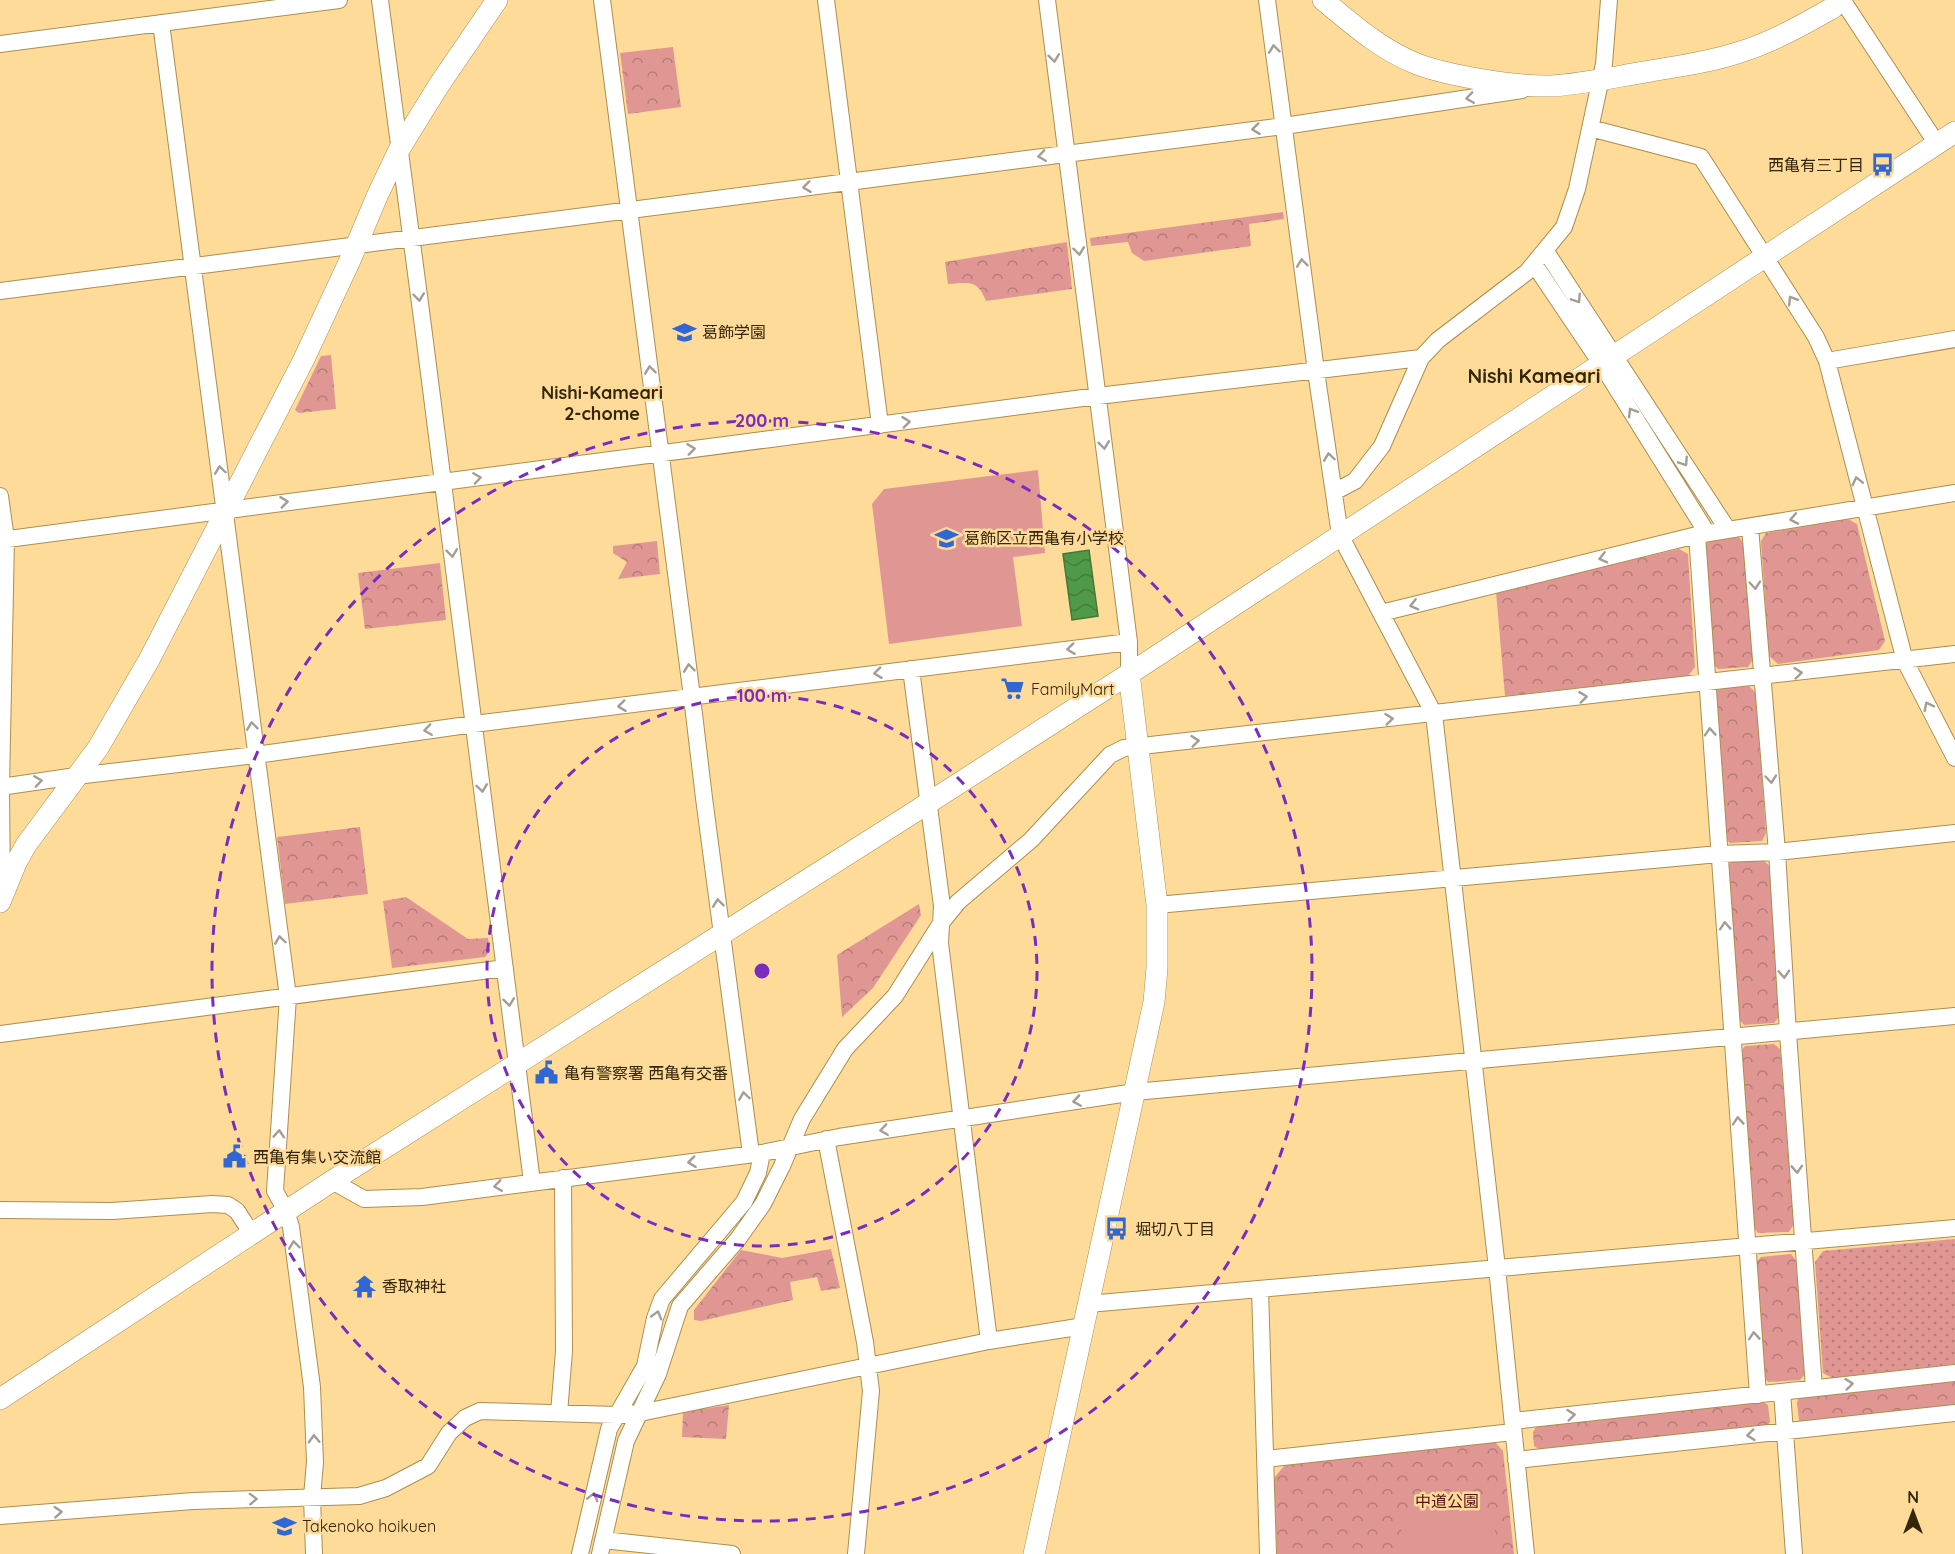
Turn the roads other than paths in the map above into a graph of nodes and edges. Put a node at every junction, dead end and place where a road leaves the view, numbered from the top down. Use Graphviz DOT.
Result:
graph roads {
  1 [pos="339,0"];
  2 [pos="380,0"];
  3 [pos="497,0"];
  4 [pos="603,0"];
  5 [pos="826,0"];
  6 [pos="1047,0"];
  7 [pos="1267,0"];
  8 [pos="1323,0"];
  9 [pos="1609,0"];
  10 [pos="1838,2"];
  11 [pos="161,23"];
  12 [pos="0,44"];
  13 [pos="1601,79"];
  14 [pos="1548,86"];
  15 [pos="1284,126"];
  16 [pos="1590,128"];
  17 [pos="1955,132"];
  18 [pos="1937,144"];
  19 [pos="400,148"];
  20 [pos="1066,153"];
  21 [pos="849,181"];
  22 [pos="630,210"];
  23 [pos="412,239"];
  24 [pos="356,245"];
  25 [pos="1545,250"];
  26 [pos="1765,258"];
  27 [pos="1534,264"];
  28 [pos="192,267"];
  29 [pos="0,291"];
  30 [pos="1955,339"];
  31 [pos="1421,358"];
  32 [pos="1608,361"];
  33 [pos="1827,361"];
  34 [pos="1316,371"];
  35 [pos="1098,396"];
  36 [pos="880,425"];
  37 [pos="661,453"];
  38 [pos="443,482"];
  39 [pos="1334,492"];
  40 [pos="1955,493"];
  41 [pos="0,496"];
  42 [pos="1864,507"];
  43 [pos="226,510"];
  44 [pos="1750,527"];
  45 [pos="1728,530"];
  46 [pos="1702,534"];
  47 [pos="1340,535"];
  48 [pos="3,539"];
  49 [pos="1381,614"];
  50 [pos="1129,642"];
  51 [pos="1955,654"];
  52 [pos="1905,661"];
  53 [pos="911,669"];
  54 [pos="1129,673"];
  55 [pos="1763,676"];
  56 [pos="1707,683"];
  57 [pos="692,697"];
  58 [pos="1434,714"];
  59 [pos="474,724"];
  60 [pos="1137,747"];
  61 [pos="256,754"];
  62 [pos="1955,759"];
  63 [pos="76,776"];
  64 [pos="1,787"];
  65 [pos="928,803"];
  66 [pos="1955,833"];
  67 [pos="1777,852"];
  68 [pos="1719,854"];
  69 [pos="1453,879"];
  70 [pos="1,898"];
  71 [pos="1156,905"];
  72 [pos="941,923"];
  73 [pos="722,934"];
  74 [pos="505,968"];
  75 [pos="288,997"];
  76 [pos="1955,1016"];
  77 [pos="1788,1033"];
  78 [pos="0,1034"];
  79 [pos="1733,1037"];
  80 [pos="1473,1060"];
  81 [pos="517,1064"];
  82 [pos="1135,1092"];
  83 [pos="962,1118"];
  84 [pos="825,1139"];
  85 [pos="792,1145"];
  86 [pos="756,1154"];
  87 [pos="563,1178"];
  88 [pos="332,1181"];
  89 [pos="532,1182"];
  90 [pos="0,1210"];
  91 [pos="286,1211"];
  92 [pos="1955,1228"];
  93 [pos="252,1234"];
  94 [pos="1802,1242"];
  95 [pos="1747,1246"];
  96 [pos="1497,1268"];
  97 [pos="1260,1289"];
  98 [pos="1088,1304"];
  99 [pos="1084,1326"];
  100 [pos="989,1341"];
  101 [pos="868,1367"];
  102 [pos="1955,1373"];
  103 [pos="1814,1388"];
  104 [pos="1782,1392"];
  105 [pos="1758,1395"];
  106 [pos="0,1399"];
  107 [pos="560,1413"];
  108 [pos="640,1413"];
  109 [pos="1955,1413"];
  110 [pos="617,1415"];
  111 [pos="1513,1427"];
  112 [pos="1786,1432"];
  113 [pos="1264,1459"];
  114 [pos="1516,1460"];
  115 [pos="312,1497"];
  116 [pos="0,1516"];
  117 [pos="601,1547"];
  118 [pos="314,1554"];
  119 [pos="580,1554"];
  120 [pos="732,1554"];
  121 [pos="856,1554"];
  122 [pos="1034,1554"];
  123 [pos="1268,1554"];
  124 [pos="1526,1554"];
  125 [pos="1794,1554"];
  1 -- 11 [label="street"];
  2 -- 19 [label="street"];
  3 -- 19 [label="street"];
  4 -- 22 [label="street"];
  5 -- 21 [label="street"];
  6 -- 20 [label="street, one-way"];
  15 -- 7 [label="street, one-way"];
  8 -- 14 [label="street"];
  9 -- 13 [label="street"];
  10 -- 13 [label="street"];
  10 -- 18 [label="street"];
  11 -- 12 [label="street"];
  11 -- 28 [label="street"];
  13 -- 14 [label="street"];
  13 -- 16 [label="street"];
  14 -- 15 [label="street, one-way"];
  15 -- 20 [label="street, one-way"];
  34 -- 15 [label="street, one-way"];
  16 -- 25 [label="street"];
  16 -- 26 [label="street"];
  17 -- 18 [label="street"];
  18 -- 26 [label="street"];
  19 -- 23 [label="street"];
  19 -- 24 [label="street"];
  20 -- 21 [label="street, one-way"];
  20 -- 35 [label="street, one-way"];
  21 -- 22 [label="street, one-way"];
  21 -- 36 [label="street"];
  22 -- 23 [label="street"];
  37 -- 22 [label="street, one-way"];
  23 -- 24 [label="street"];
  23 -- 38 [label="street, one-way"];
  24 -- 28 [label="street"];
  24 -- 43 [label="street"];
  25 -- 27 [label="street"];
  25 -- 32 [label="street, one-way"];
  26 -- 32 [label="street"];
  33 -- 26 [label="street, one-way"];
  27 -- 31 [label="street"];
  27 -- 32 [label="street"];
  28 -- 29 [label="street"];
  43 -- 28 [label="street, one-way"];
  30 -- 33 [label="street"];
  31 -- 34 [label="street"];
  31 -- 39 [label="street"];
  32 -- 45 [label="street, one-way"];
  46 -- 32 [label="street, one-way"];
  32 -- 47 [label="street"];
  42 -- 33 [label="street, one-way"];
  34 -- 35 [label="street"];
  39 -- 34 [label="street, one-way"];
  36 -- 35 [label="street, one-way"];
  35 -- 50 [label="street, one-way"];
  37 -- 36 [label="street, one-way"];
  38 -- 37 [label="street, one-way"];
  57 -- 37 [label="street, one-way"];
  43 -- 38 [label="street, one-way"];
  38 -- 59 [label="street, one-way"];
  39 -- 47 [label="street"];
  40 -- 42 [label="street"];
  41 -- 48 [label="street"];
  42 -- 44 [label="street, one-way"];
  42 -- 52 [label="street"];
  43 -- 48 [label="street"];
  61 -- 43 [label="street, one-way"];
  43 -- 63 [label="street"];
  44 -- 45 [label="street"];
  44 -- 55 [label="street, one-way"];
  45 -- 46 [label="street"];
  46 -- 49 [label="street, one-way"];
  46 -- 56 [label="street"];
  47 -- 49 [label="street"];
  47 -- 54 [label="street"];
  48 -- 64 [label="street"];
  49 -- 58 [label="street"];
  50 -- 53 [label="street, one-way"];
  50 -- 54 [label="street"];
  51 -- 52 [label="street"];
  55 -- 52 [label="street, one-way"];
  62 -- 52 [label="street, one-way"];
  53 -- 57 [label="street, one-way"];
  53 -- 65 [label="street"];
  54 -- 60 [label="street"];
  54 -- 65 [label="street"];
  55 -- 56 [label="street"];
  55 -- 67 [label="street, one-way"];
  58 -- 56 [label="street, one-way"];
  68 -- 56 [label="street, one-way"];
  57 -- 59 [label="street, one-way"];
  73 -- 57 [label="street, one-way"];
  60 -- 58 [label="street, one-way"];
  58 -- 69 [label="street"];
  59 -- 61 [label="street, one-way"];
  59 -- 74 [label="street, one-way"];
  60 -- 71 [label="street"];
  60 -- 72 [label="street"];
  61 -- 63 [label="street"];
  75 -- 61 [label="street, one-way"];
  64 -- 63 [label="street, one-way"];
  63 -- 70 [label="street"];
  64 -- 70 [label="street"];
  65 -- 72 [label="street"];
  65 -- 73 [label="street"];
  66 -- 67 [label="street"];
  67 -- 68 [label="street"];
  67 -- 77 [label="street, one-way"];
  68 -- 69 [label="street"];
  79 -- 68 [label="street, one-way"];
  69 -- 71 [label="street"];
  69 -- 80 [label="street"];
  71 -- 82 [label="street"];
  72 -- 83 [label="street"];
  72 -- 85 [label="street"];
  73 -- 81 [label="street"];
  86 -- 73 [label="street, one-way"];
  74 -- 75 [label="street"];
  74 -- 81 [label="street, one-way"];
  75 -- 78 [label="street"];
  91 -- 75 [label="street, one-way"];
  76 -- 77 [label="street"];
  77 -- 79 [label="street"];
  77 -- 94 [label="street, one-way"];
  79 -- 80 [label="street"];
  95 -- 79 [label="street, one-way"];
  80 -- 82 [label="street"];
  80 -- 96 [label="street"];
  81 -- 88 [label="street"];
  81 -- 89 [label="street"];
  82 -- 83 [label="street, one-way"];
  82 -- 98 [label="street"];
  83 -- 84 [label="street, one-way"];
  83 -- 100 [label="street"];
  84 -- 85 [label="street"];
  84 -- 101 [label="street"];
  85 -- 86 [label="street"];
  85 -- 108 [label="street"];
  86 -- 87 [label="street, one-way"];
  110 -- 86 [label="street, one-way"];
  87 -- 89 [label="street"];
  87 -- 107 [label="street"];
  89 -- 88 [label="street, one-way"];
  88 -- 91 [label="street"];
  90 -- 93 [label="street"];
  91 -- 93 [label="street"];
  115 -- 91 [label="street, one-way"];
  92 -- 94 [label="street"];
  93 -- 106 [label="street"];
  94 -- 95 [label="street"];
  94 -- 103 [label="street"];
  95 -- 96 [label="street"];
  105 -- 95 [label="street, one-way"];
  96 -- 97 [label="street"];
  96 -- 111 [label="street"];
  97 -- 98 [label="street"];
  97 -- 113 [label="street"];
  98 -- 99 [label="street"];
  99 -- 100 [label="street"];
  99 -- 122 [label="street"];
  100 -- 101 [label="street"];
  101 -- 108 [label="street"];
  101 -- 121 [label="street"];
  103 -- 102 [label="street, one-way"];
  103 -- 104 [label="street"];
  104 -- 105 [label="street"];
  104 -- 112 [label="street"];
  111 -- 105 [label="street, one-way"];
  107 -- 110 [label="street"];
  107 -- 115 [label="street"];
  108 -- 110 [label="street"];
  108 -- 117 [label="street"];
  109 -- 112 [label="street"];
  119 -- 110 [label="street, one-way"];
  111 -- 113 [label="street"];
  111 -- 114 [label="street"];
  112 -- 114 [label="street, one-way"];
  112 -- 125 [label="street"];
  113 -- 123 [label="street"];
  114 -- 124 [label="street"];
  116 -- 115 [label="street, one-way"];
  115 -- 118 [label="street"];
  117 -- 120 [label="street"];
}
